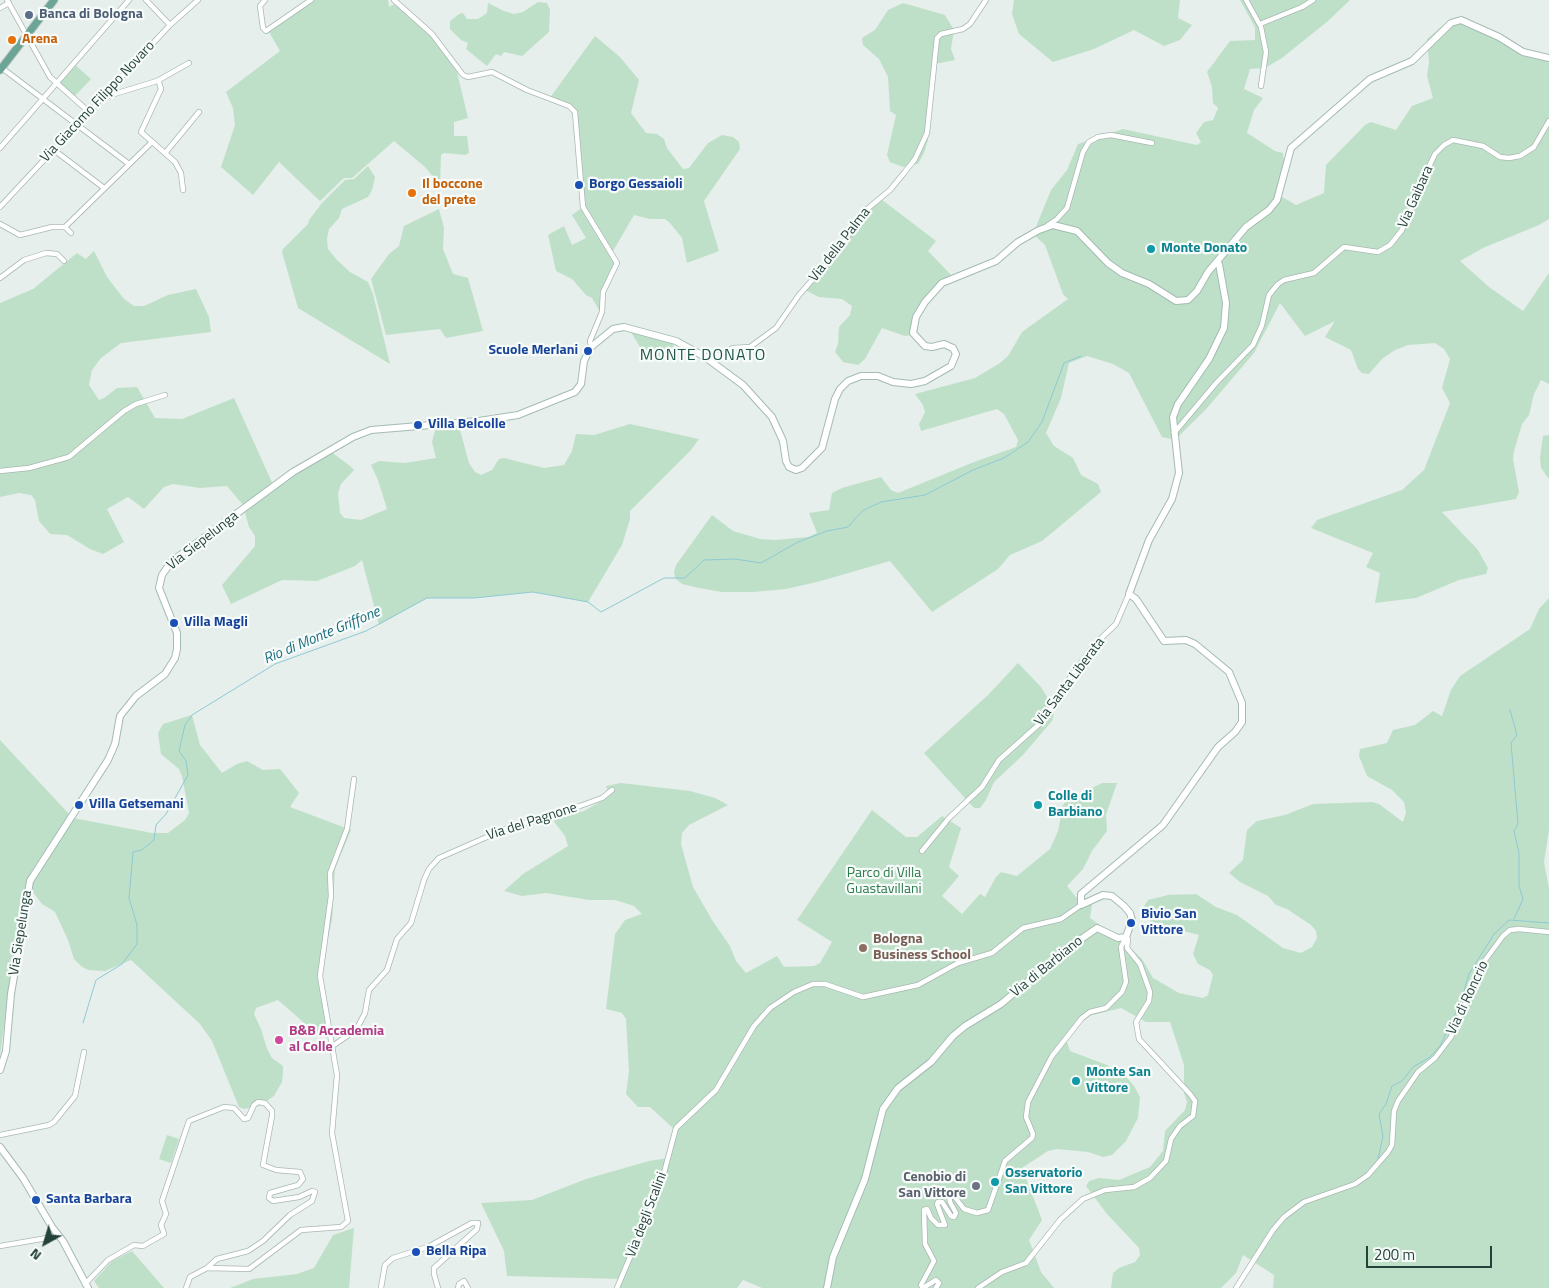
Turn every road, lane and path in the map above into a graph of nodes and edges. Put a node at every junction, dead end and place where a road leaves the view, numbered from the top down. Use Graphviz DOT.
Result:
graph roads {
  1 [pos="54,0"];
  2 [pos="129,0"];
  3 [pos="146,0"];
  4 [pos="198,0"];
  5 [pos="265,0"];
  6 [pos="311,0"];
  7 [pos="394,0"];
  8 [pos="986,0"];
  9 [pos="1246,0"];
  10 [pos="1313,0"];
  11 [pos="8,1"];
  12 [pos="0,8"];
  13 [pos="1260,24"];
  14 [pos="170,25"];
  15 [pos="27,36"];
  16 [pos="1549,58"];
  17 [pos="189,63"];
  18 [pos="1,69"];
  19 [pos="157,81"];
  20 [pos="56,83"];
  21 [pos="1261,86"];
  22 [pos="106,94"];
  23 [pos="43,99"];
  24 [pos="89,112"];
  25 [pos="199,112"];
  26 [pos="1549,121"];
  27 [pos="78,125"];
  28 [pos="152,142"];
  29 [pos="1152,143"];
  30 [pos="0,148"];
  31 [pos="54,150"];
  32 [pos="166,152"];
  33 [pos="129,164"];
  34 [pos="104,188"];
  35 [pos="183,190"];
  36 [pos="0,207"];
  37 [pos="0,224"];
  38 [pos="64,227"];
  39 [pos="1039,230"];
  40 [pos="71,233"];
  41 [pos="64,261"];
  42 [pos="1217,262"];
  43 [pos="1,276"];
  44 [pos="591,346"];
  45 [pos="705,357"];
  46 [pos="165,396"];
  47 [pos="1174,433"];
  48 [pos="0,470"];
  49 [pos="1129,594"];
  50 [pos="354,780"];
  51 [pos="612,790"];
  52 [pos="922,851"];
  53 [pos="1081,905"];
  54 [pos="1549,932"];
  55 [pos="1126,937"];
  56 [pos="331,1047"];
  57 [pos="84,1052"];
  58 [pos="0,1070"];
  59 [pos="0,1135"];
  60 [pos="0,1147"];
  61 [pos="59,1236"];
  62 [pos="0,1246"];
  63 [pos="207,1268"];
  64 [pos="87,1286"];
  65 [pos="186,1288"];
  66 [pos="382,1288"];
  67 [pos="438,1288"];
  68 [pos="458,1288"];
  69 [pos="468,1288"];
  70 [pos="617,1288"];
  71 [pos="827,1288"];
  72 [pos="936,1288"];
  73 [pos="978,1288"];
  74 [pos="1236,1288"];
  1 -- 15 [label="main road"];
  2 -- 20 [label="street"];
  3 -- 14 [label="street"];
  4 -- 14 [label="street, Via Giacomo Filippo Novaro"];
  5 -- 6 [label="street"];
  7 -- 44 [label="street"];
  8 -- 45 [label="street, Via della Palma"];
  9 -- 13 [label="street"];
  10 -- 13 [label="street"];
  11 -- 12 [label="street"];
  11 -- 15 [label="street"];
  13 -- 21 [label="street"];
  14 -- 22 [label="street, Via Giacomo Filippo Novaro"];
  15 -- 18 [label="main road"];
  15 -- 20 [label="street"];
  16 -- 42 [label="street"];
  17 -- 19 [label="street"];
  18 -- 23 [label="street"];
  19 -- 22 [label="street"];
  19 -- 28 [label="street"];
  20 -- 23 [label="street"];
  20 -- 24 [label="street"];
  22 -- 24 [label="street, Via Giacomo Filippo Novaro"];
  23 -- 27 [label="street"];
  23 -- 30 [label="street"];
  24 -- 27 [label="street, Via Giacomo Filippo Novaro"];
  25 -- 32 [label="street"];
  26 -- 47 [label="street, Via Gaibara"];
  27 -- 31 [label="street, Via Giacomo Filippo Novaro"];
  27 -- 33 [label="street"];
  28 -- 32 [label="street"];
  28 -- 33 [label="street"];
  29 -- 39 [label="street"];
  31 -- 34 [label="street"];
  31 -- 36 [label="street, Via Giacomo Filippo Novaro"];
  32 -- 35 [label="street"];
  33 -- 34 [label="street"];
  34 -- 38 [label="street"];
  37 -- 38 [label="street"];
  38 -- 40 [label="street"];
  39 -- 42 [label="street"];
  39 -- 45 [label="street"];
  41 -- 43 [label="street"];
  42 -- 47 [label="street, Via Santa Liberata"];
  44 -- 45 [label="street"];
  44 -- 58 [label="street, Via Siepelunga"];
  46 -- 48 [label="street"];
  47 -- 49 [label="street, Via Santa Liberata"];
  49 -- 52 [label="street, Via Santa Liberata"];
  49 -- 53 [label="street"];
  50 -- 56 [label="street"];
  51 -- 56 [label="street, Via del Pagnone"];
  53 -- 55 [label="street"];
  53 -- 70 [label="street, Via degli Scalini"];
  54 -- 74 [label="street, Via di Roncrio"];
  55 -- 71 [label="street, Via di Barbiano"];
  55 -- 72 [label="street"];
  55 -- 73 [label="street"];
  56 -- 63 [label="street"];
  57 -- 59 [label="street"];
  60 -- 61 [label="street"];
  61 -- 62 [label="street"];
  61 -- 64 [label="street"];
  63 -- 64 [label="street"];
  63 -- 65 [label="street"];
  66 -- 67 [label="street"];
  68 -- 69 [label="street"];
}
